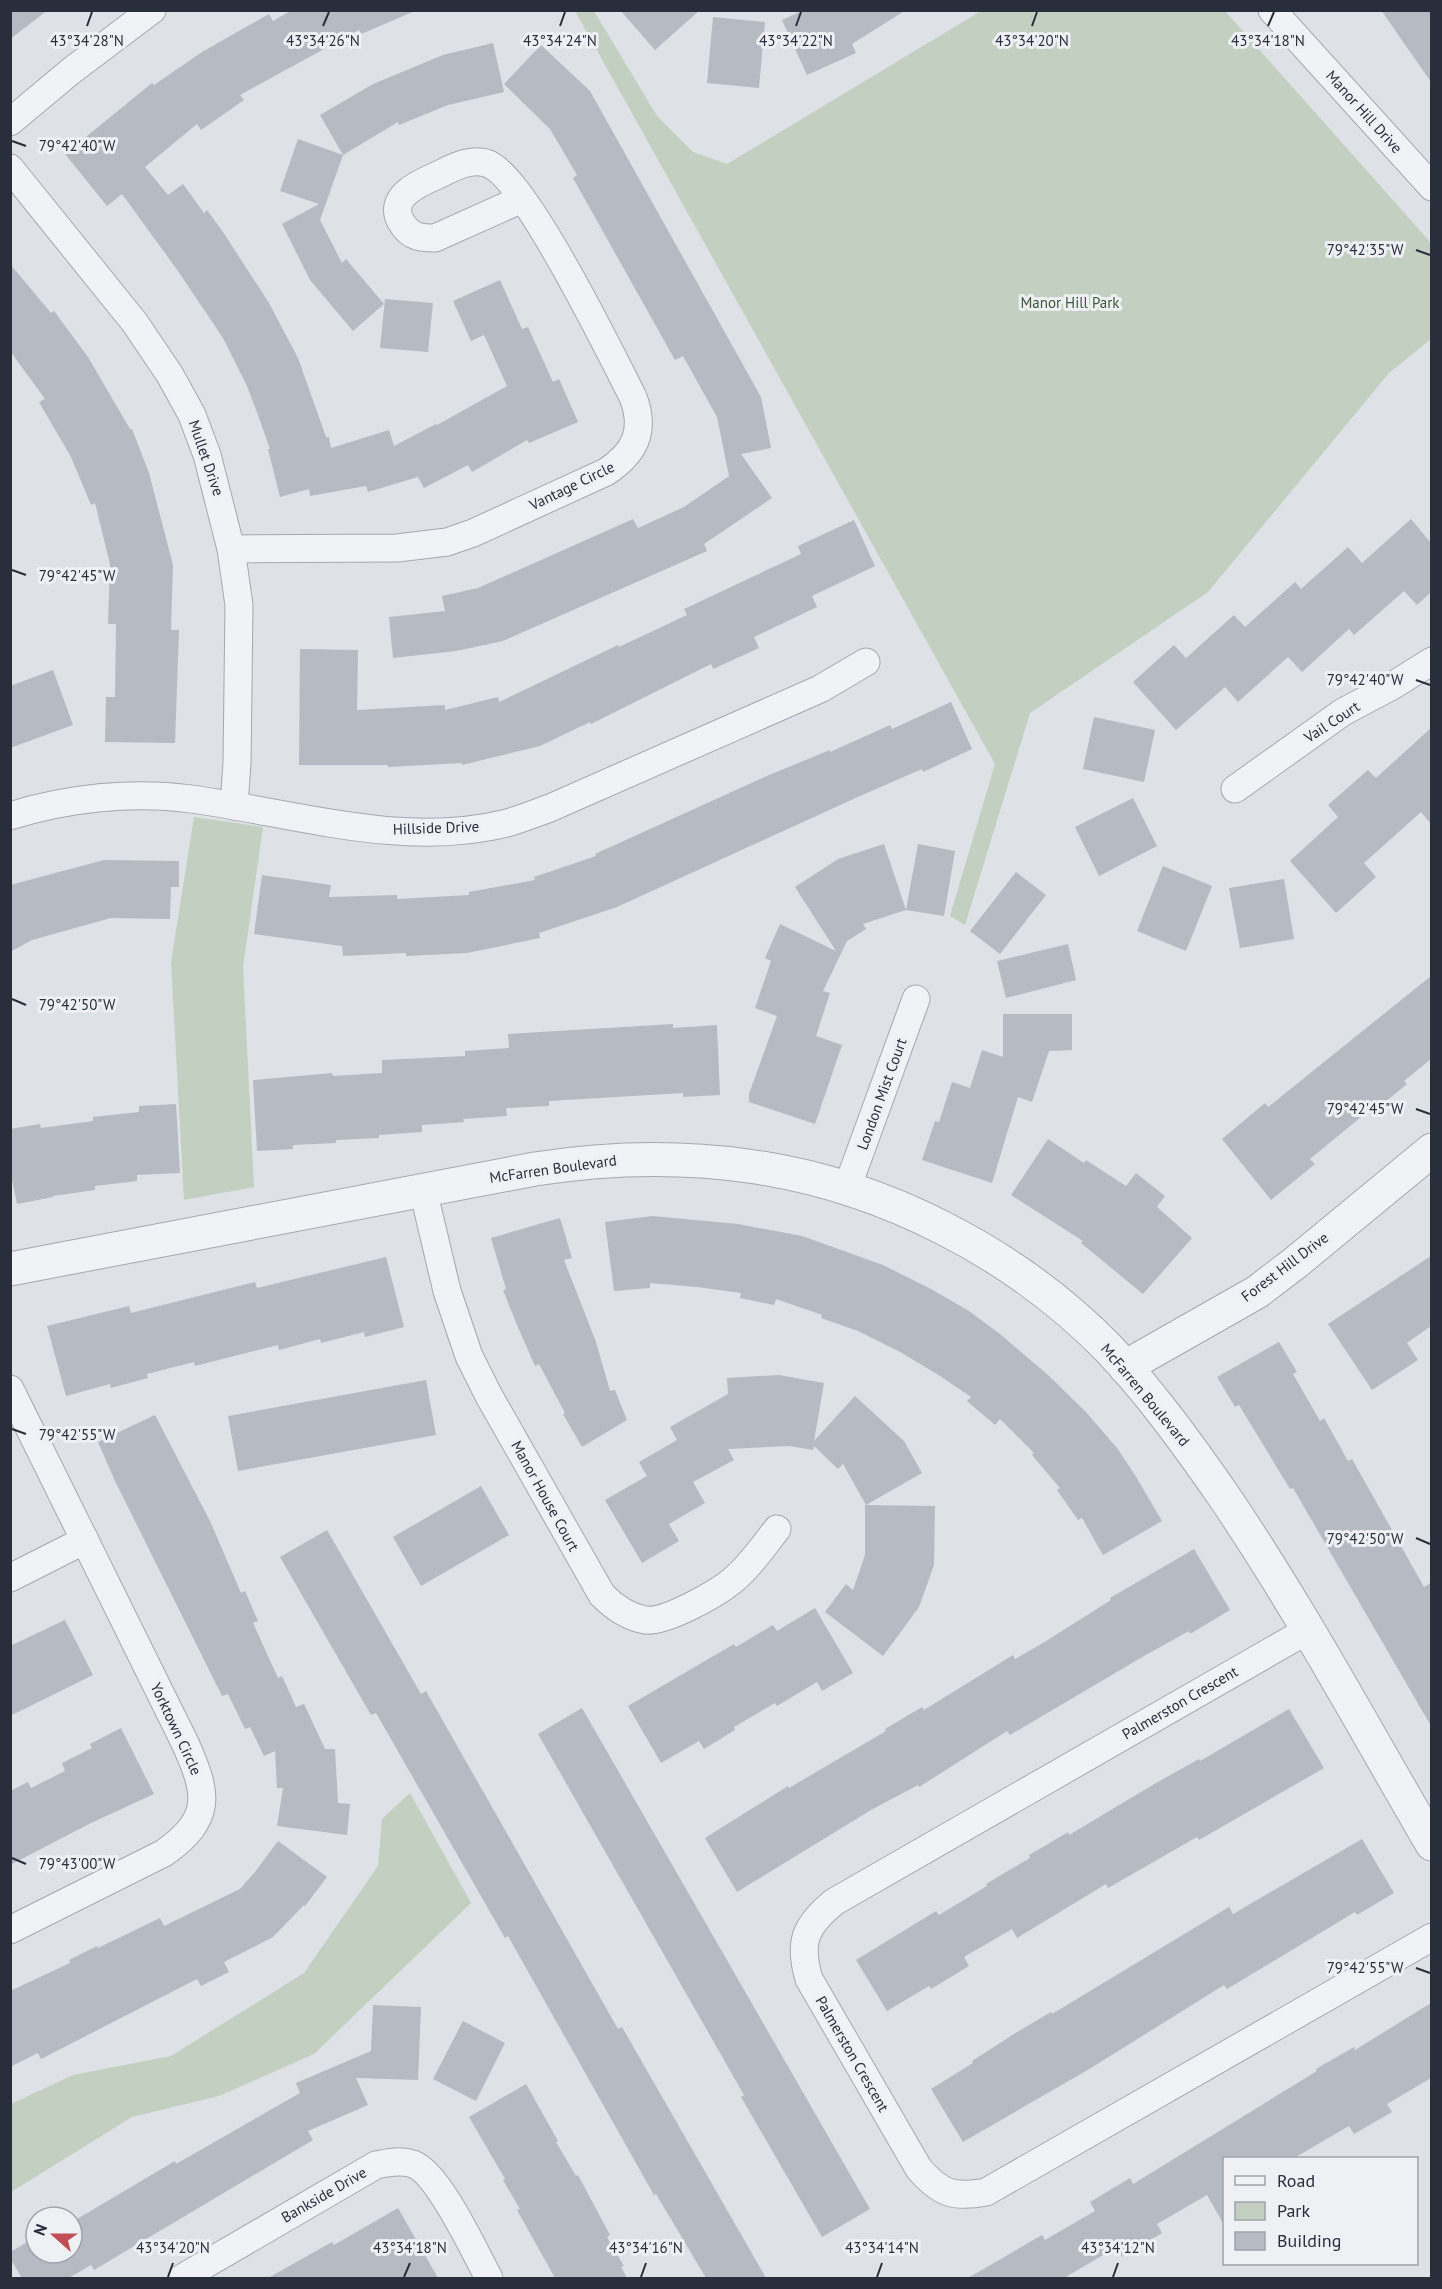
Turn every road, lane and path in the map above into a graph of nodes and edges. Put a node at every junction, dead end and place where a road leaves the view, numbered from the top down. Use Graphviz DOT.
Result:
graph roads {
  1 [pos="152,10"];
  2 [pos="1272,10"];
  3 [pos="10,122"];
  4 [pos="10,168"];
  5 [pos="1431,187"];
  6 [pos="522,199"];
  7 [pos="231,549"];
  8 [pos="1431,661"];
  9 [pos="866,662"];
  10 [pos="1235,789"];
  11 [pos="234,806"];
  12 [pos="10,816"];
  13 [pos="916,999"];
  14 [pos="1431,1150"];
  15 [pos="847,1188"];
  16 [pos="423,1190"];
  17 [pos="10,1269"];
  18 [pos="1125,1367"];
  19 [pos="10,1389"];
  20 [pos="777,1529"];
  21 [pos="85,1540"];
  22 [pos="10,1578"];
  23 [pos="1308,1630"];
  24 [pos="1431,1844"];
  25 [pos="10,1930"];
  26 [pos="1431,1937"];
  27 [pos="182,2278"];
  28 [pos="489,2278"];
  1 -- 3 [label="street"];
  2 -- 5 [label="street, Manor Hill Drive"];
  4 -- 7 [label="street, Mullet Drive"];
  6 -- 7 [label="street, Vantage Circle"];
  7 -- 11 [label="street, Mullet Drive"];
  8 -- 10 [label="street, Vail Court"];
  9 -- 11 [label="street, Hillside Drive"];
  11 -- 12 [label="street, Hillside Drive"];
  13 -- 15 [label="street, London Mist Court"];
  14 -- 18 [label="street, Forest Hill Drive"];
  15 -- 16 [label="street, McFarren Boulevard"];
  15 -- 18 [label="street, McFarren Boulevard"];
  16 -- 17 [label="street, McFarren Boulevard"];
  16 -- 20 [label="street, Manor House Court"];
  18 -- 23 [label="street, McFarren Boulevard"];
  19 -- 21 [label="street, Yorktown Circle"];
  21 -- 22 [label="street"];
  21 -- 25 [label="street, Yorktown Circle"];
  23 -- 24 [label="street, McFarren Boulevard"];
  23 -- 26 [label="street, Palmerston Crescent"];
  27 -- 28 [label="street, Bankside Drive"];
}
